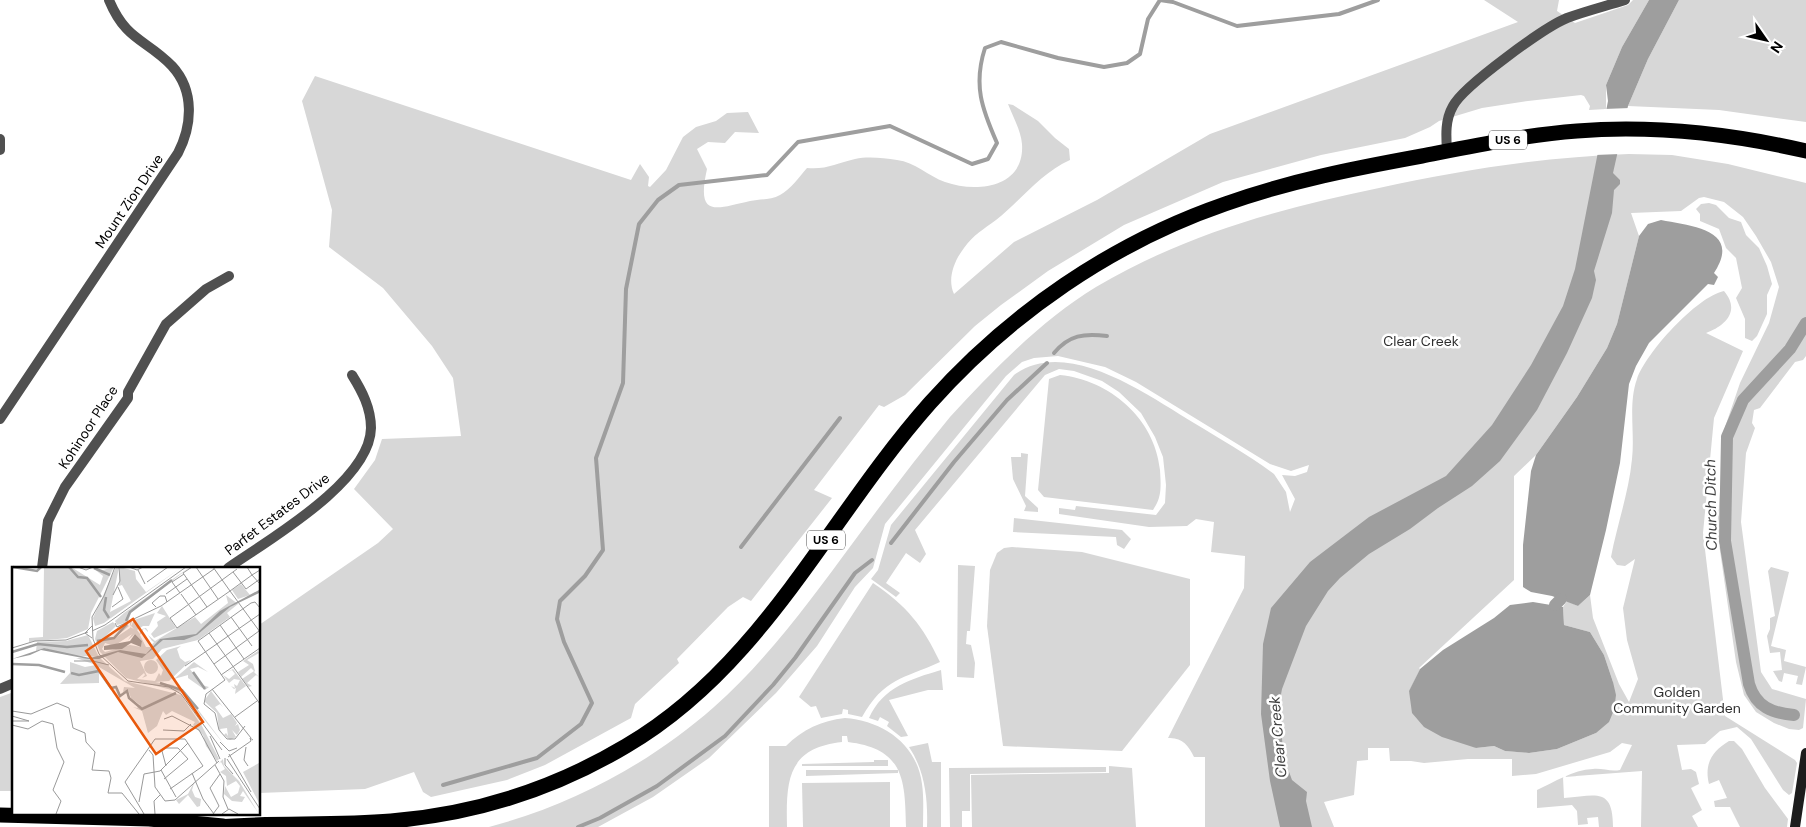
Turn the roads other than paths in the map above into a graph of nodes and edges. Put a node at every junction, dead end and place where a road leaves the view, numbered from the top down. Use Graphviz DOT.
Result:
graph roads {
  1 [pos="109,0"];
  2 [pos="1625,0"];
  3 [pos="0,139"];
  4 [pos="0,150"];
  5 [pos="1447,151"];
  6 [pos="1806,151"];
  7 [pos="230,276"];
  8 [pos="352,375"];
  9 [pos="0,419"];
  10 [pos="42,567"];
  11 [pos="229,567"];
  12 [pos="1806,753"];
  13 [pos="0,814"];
  14 [pos="219,827"];
  15 [pos="1795,827"];
  1 -- 9 [label="street, Mount Zion Drive"];
  2 -- 5 [label="street"];
  3 -- 4 [label="street"];
  5 -- 6 [label="highway, US 6"];
  5 -- 14 [label="highway, US 6"];
  7 -- 10 [label="street, Kohinoor Place"];
  8 -- 11 [label="street, Parfet Estates Drive"];
  12 -- 15 [label="street"];
  13 -- 14 [label="highway, US 6"];
}
